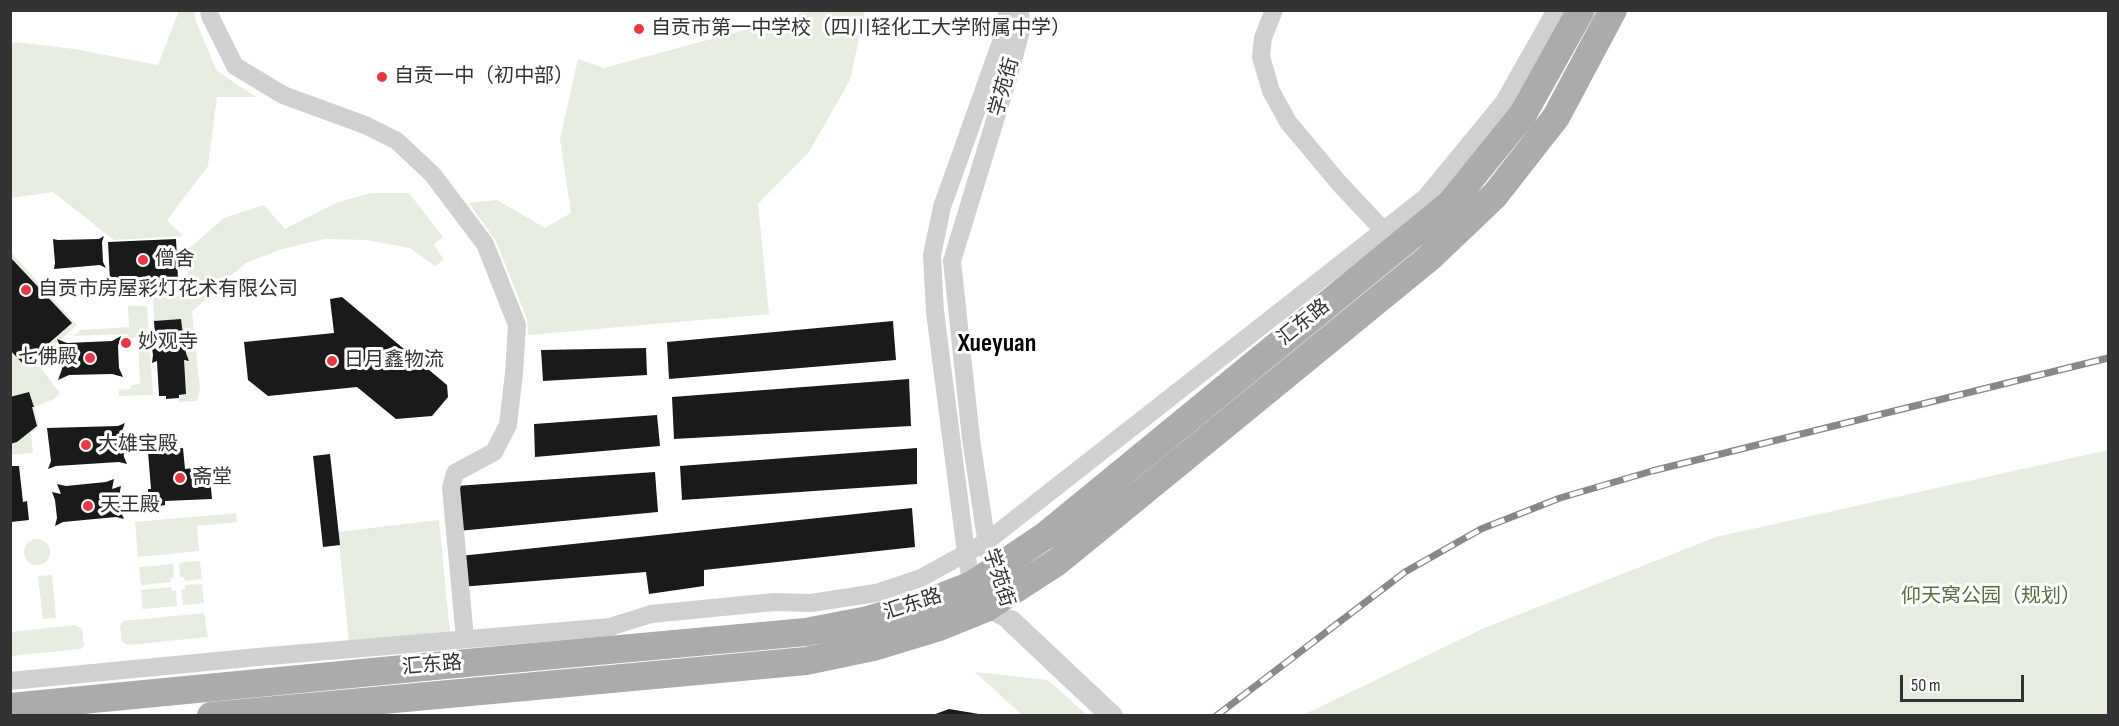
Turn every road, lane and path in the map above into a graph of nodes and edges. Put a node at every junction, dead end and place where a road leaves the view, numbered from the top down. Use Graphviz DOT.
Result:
graph roads {
  1 [pos="209,10"];
  2 [pos="1007,10"];
  3 [pos="1020,10"];
  4 [pos="1274,10"];
  5 [pos="1556,10"];
  6 [pos="1581,10"];
  7 [pos="1613,10"];
  8 [pos="1383,230"];
  9 [pos="986,542"];
  10 [pos="966,554"];
  11 [pos="994,596"];
  12 [pos="465,638"];
  13 [pos="10,681"];
  14 [pos="10,707"];
  15 [pos="212,716"];
  16 [pos="1112,716"];
  1 -- 12 [label="street"];
  2 -- 10 [label="street, 学苑街"];
  3 -- 9 [label="street, 学苑街"];
  4 -- 8 [label="street"];
  5 -- 8 [label="street"];
  6 -- 11 [label="main road, 汇东路"];
  7 -- 11 [label="main road, 汇东路"];
  8 -- 9 [label="street"];
  9 -- 10 [label="street"];
  9 -- 11 [label="street, 学苑街"];
  10 -- 11 [label="street, 学苑街"];
  10 -- 12 [label="street"];
  11 -- 14 [label="main road, 汇东路"];
  11 -- 15 [label="main road, 汇东路"];
  11 -- 16 [label="street"];
  12 -- 13 [label="street"];
}
